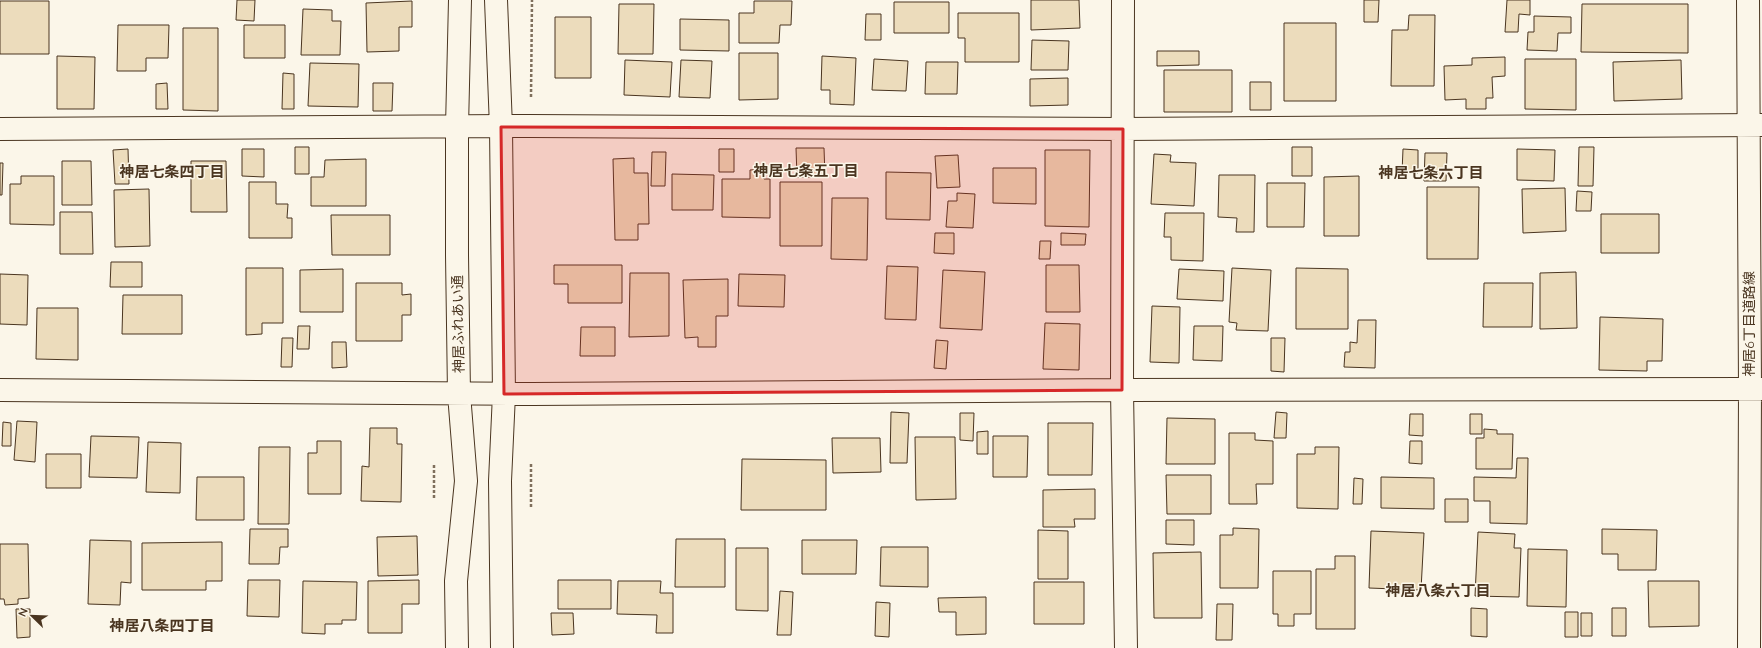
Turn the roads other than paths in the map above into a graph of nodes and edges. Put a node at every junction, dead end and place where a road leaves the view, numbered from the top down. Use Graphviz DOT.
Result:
graph roads {
  1 [pos="460,0"];
  2 [pos="496,0"];
  3 [pos="1123,0"];
  4 [pos="1748,0"];
  5 [pos="1755,125"];
  6 [pos="457,127"];
  7 [pos="501,127"];
  8 [pos="0,129"];
  9 [pos="1123,129"];
  10 [pos="1756,389"];
  11 [pos="0,390"];
  12 [pos="1122,390"];
  13 [pos="459,394"];
  14 [pos="504,394"];
  15 [pos="1755,592"];
  16 [pos="457,648"];
  17 [pos="502,648"];
  18 [pos="1126,648"];
  19 [pos="1749,648"];
  1 -- 6 [label="street, 神居ふれあい通"];
  2 -- 7 [label="street"];
  3 -- 9 [label="street"];
  4 -- 5 [label="street, 神居6丁目道路線"];
  5 -- 9 [label="street"];
  5 -- 10 [label="street, 神居6丁目道路線"];
  6 -- 7 [label="street"];
  6 -- 8 [label="street"];
  6 -- 13 [label="street, 神居ふれあい通"];
  7 -- 9 [label="street"];
  7 -- 14 [label="street"];
  9 -- 12 [label="street"];
  10 -- 12 [label="street"];
  10 -- 15 [label="street, 神居6丁目道路線"];
  11 -- 13 [label="street"];
  12 -- 14 [label="street"];
  12 -- 18 [label="street"];
  13 -- 14 [label="street"];
  13 -- 16 [label="street, 神居ふれあい通"];
  14 -- 17 [label="street"];
  15 -- 19 [label="street, 神居6丁目道路線"];
}
